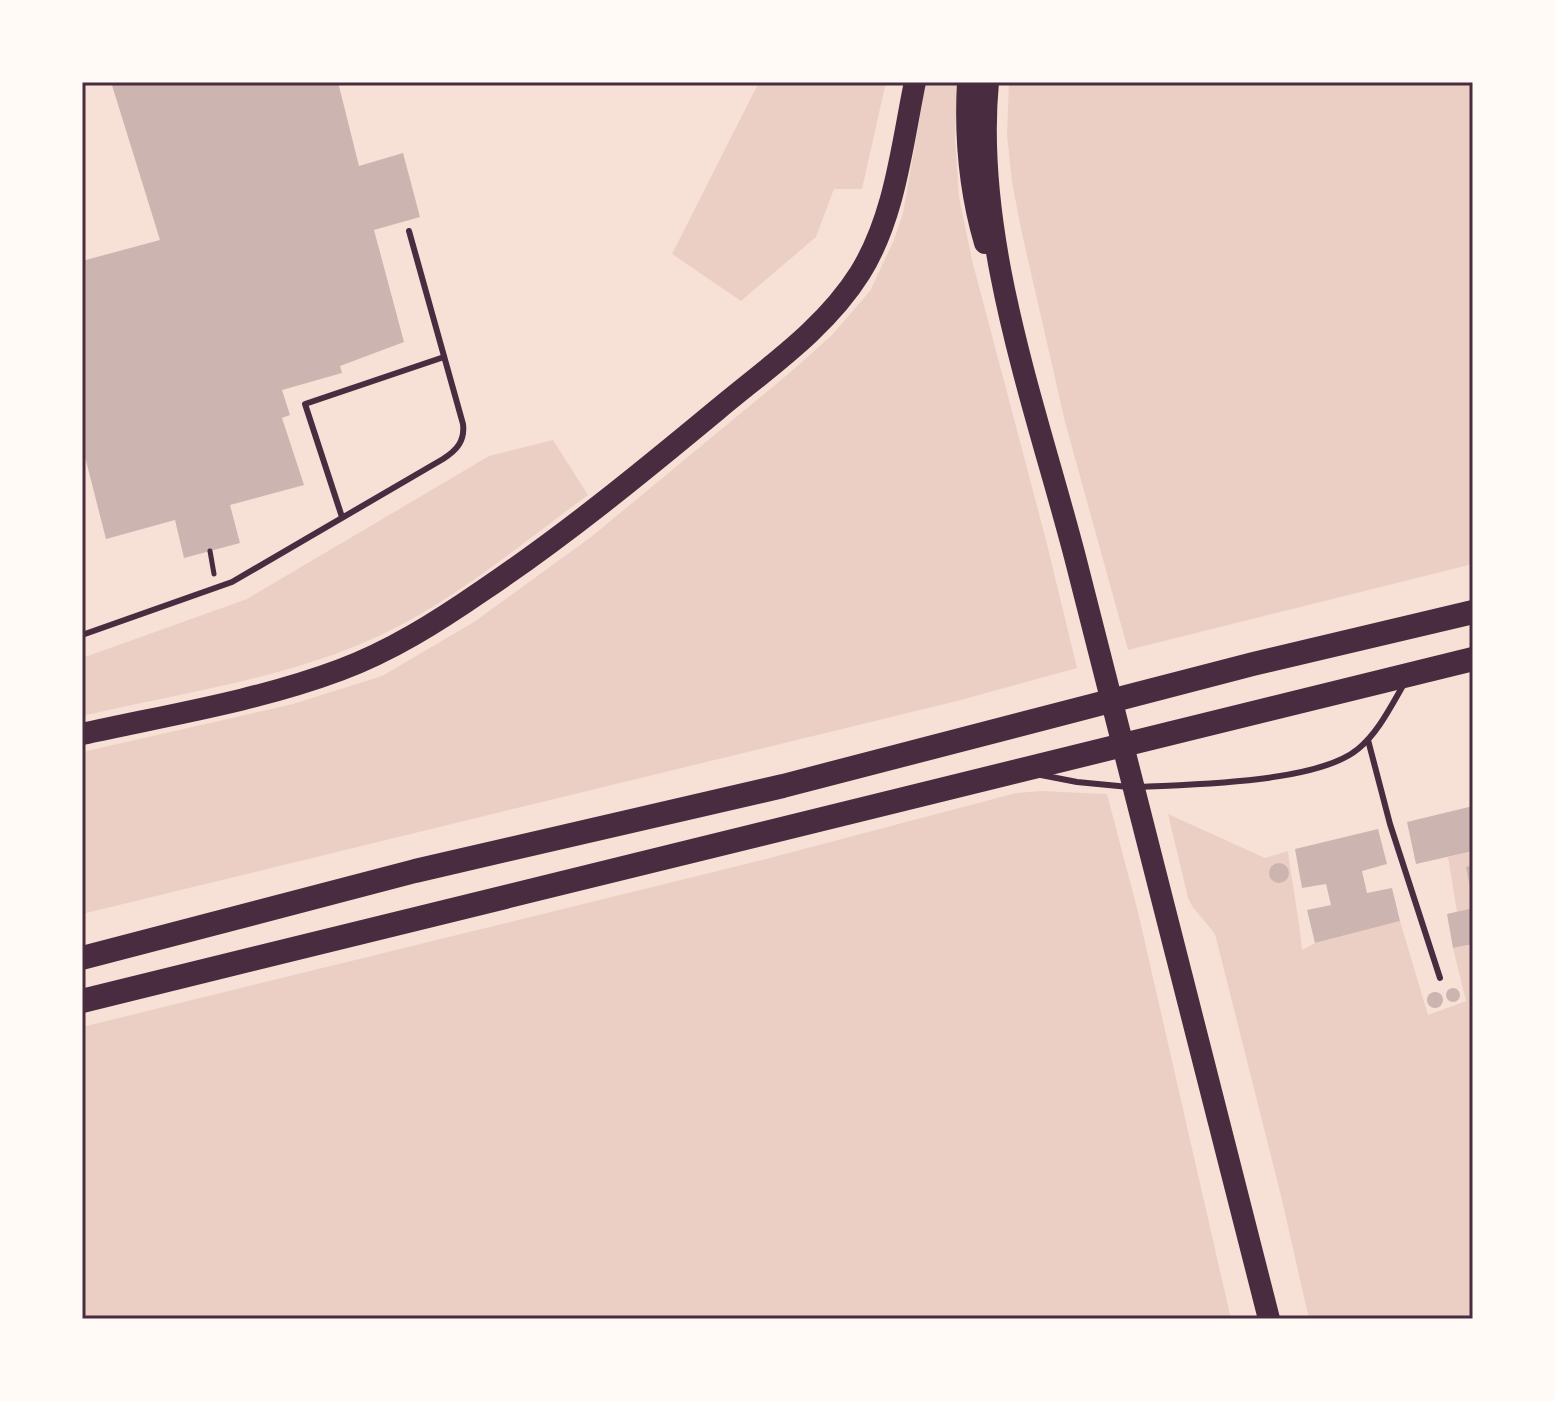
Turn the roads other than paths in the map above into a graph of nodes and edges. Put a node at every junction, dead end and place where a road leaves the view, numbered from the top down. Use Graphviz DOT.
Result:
graph roads {
  1 [pos="915,82"];
  2 [pos="968,82"];
  3 [pos="988,82"];
  4 [pos="409,231"];
  5 [pos="1007,303"];
  6 [pos="444,357"];
  7 [pos="342,517"];
  8 [pos="1473,612"];
  9 [pos="82,635"];
  10 [pos="1473,659"];
  11 [pos="1411,672"];
  12 [pos="82,734"];
  13 [pos="1368,740"];
  14 [pos="1022,770"];
  15 [pos="82,958"];
  16 [pos="1440,978"];
  17 [pos="82,1001"];
  18 [pos="1269,1319"];
  1 -- 12 [label="highway"];
  2 -- 5 [label="highway"];
  3 -- 5 [label="highway"];
  4 -- 6 [label="lane"];
  5 -- 18 [label="highway"];
  6 -- 7 [label="lane"];
  6 -- 7 [label="lane"];
  7 -- 9 [label="lane"];
  8 -- 15 [label="highway"];
  10 -- 11 [label="highway"];
  11 -- 13 [label="lane"];
  11 -- 14 [label="highway"];
  13 -- 14 [label="lane"];
  13 -- 16 [label="lane"];
  14 -- 17 [label="highway"];
}
